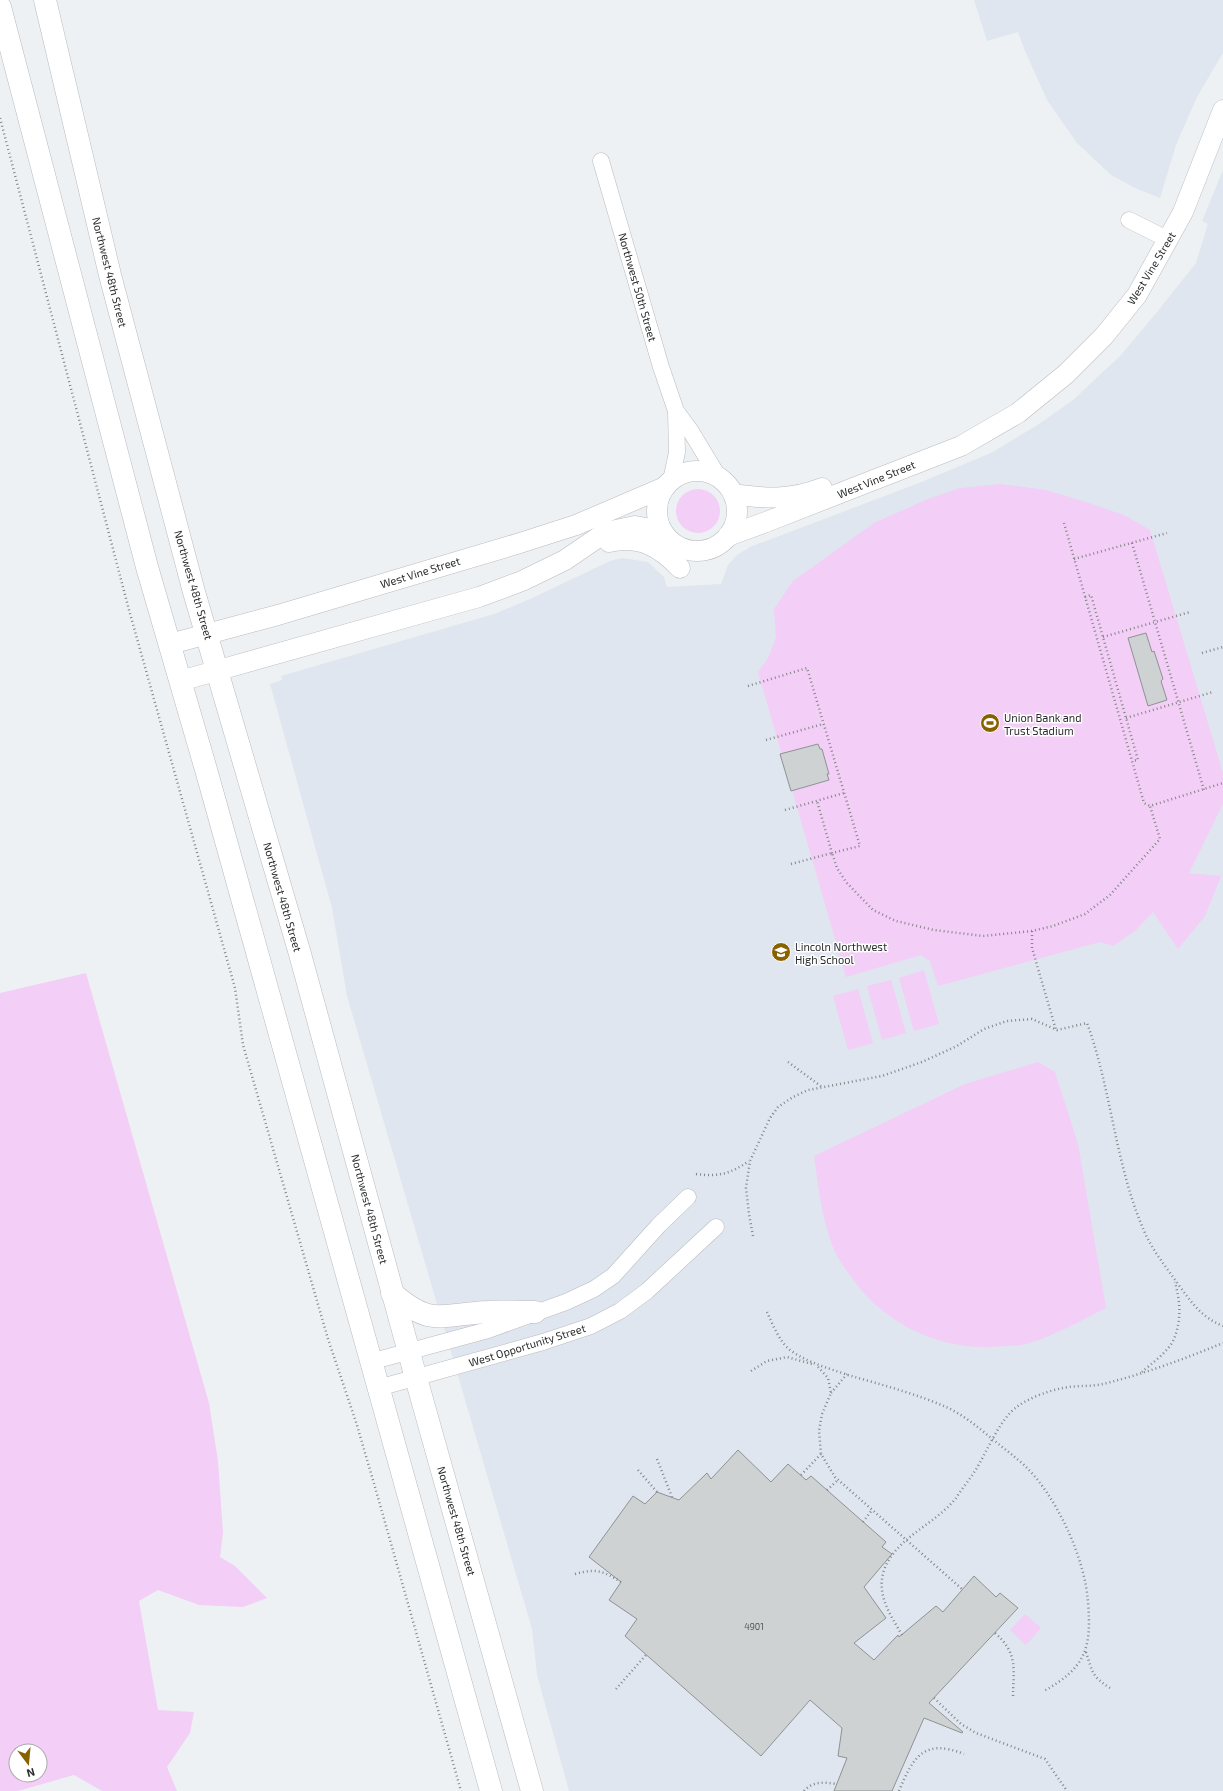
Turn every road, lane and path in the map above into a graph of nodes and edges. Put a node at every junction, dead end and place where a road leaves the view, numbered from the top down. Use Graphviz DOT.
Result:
graph roads {
  1 [pos="45,0"];
  2 [pos="0,7"];
  3 [pos="1223,110"];
  4 [pos="0,118"];
  5 [pos="601,161"];
  6 [pos="1129,220"];
  7 [pos="1169,240"];
  8 [pos="676,411"];
  9 [pos="1018,413"];
  10 [pos="719,478"];
  11 [pos="668,484"];
  12 [pos="733,494"];
  13 [pos="1064,523"];
  14 [pos="662,532"];
  15 [pos="1167,533"];
  16 [pos="728,536"];
  17 [pos="1132,543"];
  18 [pos="582,549"];
  19 [pos="1074,559"];
  20 [pos="680,568"];
  21 [pos="1085,597"];
  22 [pos="1190,612"];
  23 [pos="1155,622"];
  24 [pos="207,634"];
  25 [pos="1103,637"];
  26 [pos="170,644"];
  27 [pos="1223,647"];
  28 [pos="1202,653"];
  29 [pos="218,671"];
  30 [pos="180,681"];
  31 [pos="748,686"];
  32 [pos="1213,692"];
  33 [pos="1178,704"];
  34 [pos="1126,718"];
  35 [pos="824,724"];
  36 [pos="766,740"];
  37 [pos="1132,761"];
  38 [pos="1223,783"];
  39 [pos="1204,790"];
  40 [pos="844,793"];
  41 [pos="817,801"];
  42 [pos="1150,806"];
  43 [pos="785,810"];
  44 [pos="832,853"];
  45 [pos="791,864"];
  46 [pos="1032,931"];
  47 [pos="1057,1030"];
  48 [pos="788,1062"];
  49 [pos="822,1087"];
  50 [pos="750,1161"];
  51 [pos="696,1174"];
  52 [pos="688,1197"];
  53 [pos="716,1227"];
  54 [pos="753,1236"];
  55 [pos="1175,1280"];
  56 [pos="392,1293"];
  57 [pos="534,1312"];
  58 [pos="767,1312"];
  59 [pos="1223,1326"];
  60 [pos="1223,1342"];
  61 [pos="409,1352"];
  62 [pos="370,1362"];
  63 [pos="817,1366"];
  64 [pos="751,1371"];
  65 [pos="847,1374"];
  66 [pos="1140,1374"];
  67 [pos="416,1378"];
  68 [pos="378,1388"];
  69 [pos="831,1393"];
  70 [pos="993,1440"];
  71 [pos="822,1454"];
  72 [pos="657,1459"];
  73 [pos="638,1470"];
  74 [pos="801,1476"];
  75 [pos="838,1480"];
  76 [pos="827,1490"];
  77 [pos="657,1492"];
  78 [pos="672,1497"];
  79 [pos="872,1510"];
  80 [pos="863,1522"];
  81 [pos="906,1539"];
  82 [pos="576,1574"];
  83 [pos="621,1582"];
  84 [pos="962,1589"];
  85 [pos="995,1633"];
  86 [pos="902,1635"];
  87 [pos="1086,1651"];
  88 [pos="646,1655"];
  89 [pos="1110,1688"];
  90 [pos="616,1689"];
  91 [pos="1044,1691"];
  92 [pos="934,1698"];
  93 [pos="1013,1699"];
  94 [pos="964,1754"];
  95 [pos="836,1784"];
  96 [pos="461,1791"];
  97 [pos="491,1791"];
  98 [pos="532,1791"];
  99 [pos="804,1791"];
  100 [pos="899,1791"];
  101 [pos="1067,1791"];
  1 -- 24 [label="main road, Northwest 48th Street"];
  2 -- 26 [label="main road"];
  3 -- 7 [label="street, West Vine Street"];
  4 -- 96 [label="path"];
  5 -- 8 [label="street, Northwest 50th Street"];
  6 -- 7 [label="street"];
  7 -- 9 [label="street, West Vine Street"];
  8 -- 10 [label="street, Northwest 50th Street"];
  8 -- 11 [label="street, Northwest 50th Street"];
  9 -- 12 [label="street, West Vine Street"];
  9 -- 16 [label="street, West Vine Street"];
  10 -- 11 [label="street"];
  10 -- 12 [label="street"];
  11 -- 14 [label="street"];
  11 -- 24 [label="street, West Vine Street"];
  12 -- 16 [label="street"];
  13 -- 19 [label="path"];
  14 -- 16 [label="street"];
  14 -- 18 [label="street"];
  15 -- 17 [label="path"];
  17 -- 19 [label="path"];
  17 -- 23 [label="path"];
  18 -- 20 [label="street"];
  18 -- 29 [label="street"];
  19 -- 21 [label="path"];
  21 -- 25 [label="path"];
  21 -- 37 [label="path"];
  22 -- 23 [label="path"];
  23 -- 25 [label="path"];
  23 -- 33 [label="path"];
  24 -- 26 [label="street, West Vine Street"];
  24 -- 29 [label="main road, Northwest 48th Street"];
  25 -- 34 [label="path"];
  26 -- 30 [label="main road"];
  27 -- 28 [label="path"];
  29 -- 30 [label="street"];
  29 -- 56 [label="main road, Northwest 48th Street"];
  30 -- 62 [label="main road"];
  31 -- 35 [label="path"];
  32 -- 33 [label="path"];
  33 -- 34 [label="path"];
  33 -- 39 [label="path"];
  34 -- 37 [label="path"];
  35 -- 36 [label="path"];
  35 -- 40 [label="path"];
  37 -- 42 [label="path"];
  38 -- 39 [label="path"];
  39 -- 42 [label="path"];
  40 -- 41 [label="path"];
  40 -- 44 [label="path"];
  41 -- 43 [label="path"];
  41 -- 44 [label="path"];
  42 -- 46 [label="path"];
  44 -- 45 [label="path"];
  44 -- 46 [label="path"];
  46 -- 47 [label="path"];
  47 -- 49 [label="path"];
  47 -- 55 [label="path"];
  48 -- 49 [label="path"];
  49 -- 50 [label="path"];
  50 -- 51 [label="path"];
  50 -- 54 [label="path"];
  52 -- 57 [label="street"];
  53 -- 67 [label="street, West Opportunity Street"];
  55 -- 59 [label="path"];
  55 -- 66 [label="path"];
  56 -- 57 [label="main road"];
  56 -- 61 [label="main road, Northwest 48th Street"];
  57 -- 61 [label="street"];
  58 -- 63 [label="path"];
  60 -- 66 [label="path"];
  61 -- 62 [label="street"];
  61 -- 67 [label="main road, Northwest 48th Street"];
  62 -- 68 [label="main road"];
  63 -- 64 [label="path"];
  63 -- 65 [label="path"];
  63 -- 69 [label="path"];
  65 -- 69 [label="path"];
  65 -- 70 [label="path"];
  66 -- 70 [label="path"];
  67 -- 68 [label="street, West Opportunity Street"];
  67 -- 98 [label="main road, Northwest 48th Street"];
  68 -- 97 [label="main road"];
  69 -- 71 [label="path"];
  70 -- 81 [label="path"];
  70 -- 87 [label="path"];
  71 -- 74 [label="path"];
  71 -- 75 [label="path"];
  72 -- 78 [label="path"];
  73 -- 77 [label="path"];
  75 -- 76 [label="path"];
  75 -- 79 [label="path"];
  79 -- 80 [label="path"];
  79 -- 81 [label="path"];
  81 -- 84 [label="path"];
  81 -- 86 [label="path"];
  82 -- 83 [label="path"];
  85 -- 93 [label="path"];
  87 -- 89 [label="path"];
  87 -- 91 [label="path"];
  88 -- 90 [label="path"];
  92 -- 101 [label="path"];
  94 -- 100 [label="path"];
  95 -- 99 [label="path"];
}
